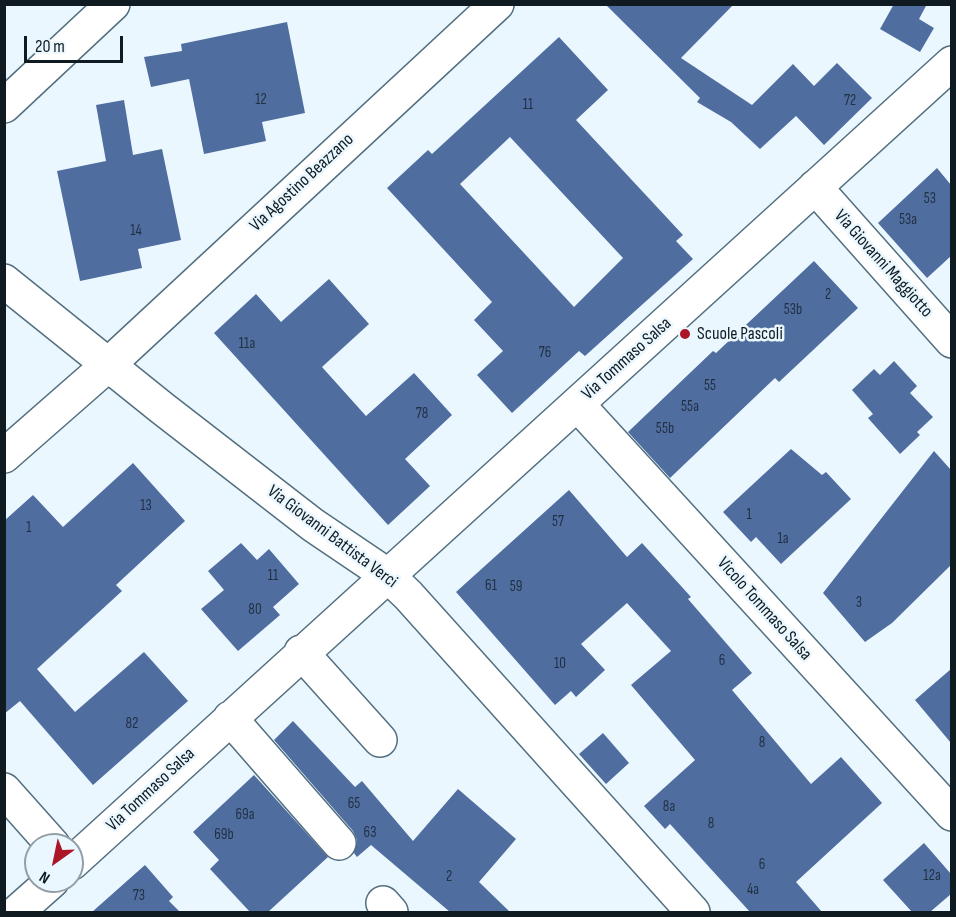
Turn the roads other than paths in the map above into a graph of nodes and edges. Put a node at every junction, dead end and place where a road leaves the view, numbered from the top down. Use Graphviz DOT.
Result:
graph roads {
  1 [pos="113,4"];
  2 [pos="497,4"];
  3 [pos="951,63"];
  4 [pos="4,106"];
  5 [pos="815,187"];
  6 [pos="4,281"];
  7 [pos="951,341"];
  8 [pos="109,364"];
  9 [pos="577,404"];
  10 [pos="4,456"];
  11 [pos="387,575"];
  12 [pos="301,652"];
  13 [pos="230,718"];
  14 [pos="380,740"];
  15 [pos="4,790"];
  16 [pos="951,814"];
  17 [pos="42,833"];
  18 [pos="339,843"];
  19 [pos="84,852"];
  20 [pos="38,893"];
  21 [pos="17,912"];
  22 [pos="693,912"];
  1 -- 4 [label="street"];
  2 -- 8 [label="street, Via Agostino Beazzano"];
  3 -- 5 [label="street, Via Tommaso Salsa"];
  5 -- 7 [label="street, Via Giovanni Maggiotto"];
  5 -- 9 [label="street, Via Tommaso Salsa"];
  6 -- 8 [label="street, Via Giovanni Battista Verci"];
  8 -- 10 [label="street, Via Agostino Beazzano"];
  8 -- 11 [label="street, Via Giovanni Battista Verci"];
  9 -- 11 [label="street, Via Tommaso Salsa"];
  9 -- 16 [label="street, Vicolo Tommaso Salsa"];
  11 -- 12 [label="street, Via Tommaso Salsa"];
  11 -- 22 [label="street, Via Giovanni Battista Verci"];
  12 -- 13 [label="street, Via Tommaso Salsa"];
  12 -- 14 [label="street"];
  13 -- 18 [label="street"];
  13 -- 19 [label="street, Via Tommaso Salsa"];
  15 -- 17 [label="street"];
  20 -- 21 [label="street"];
}
